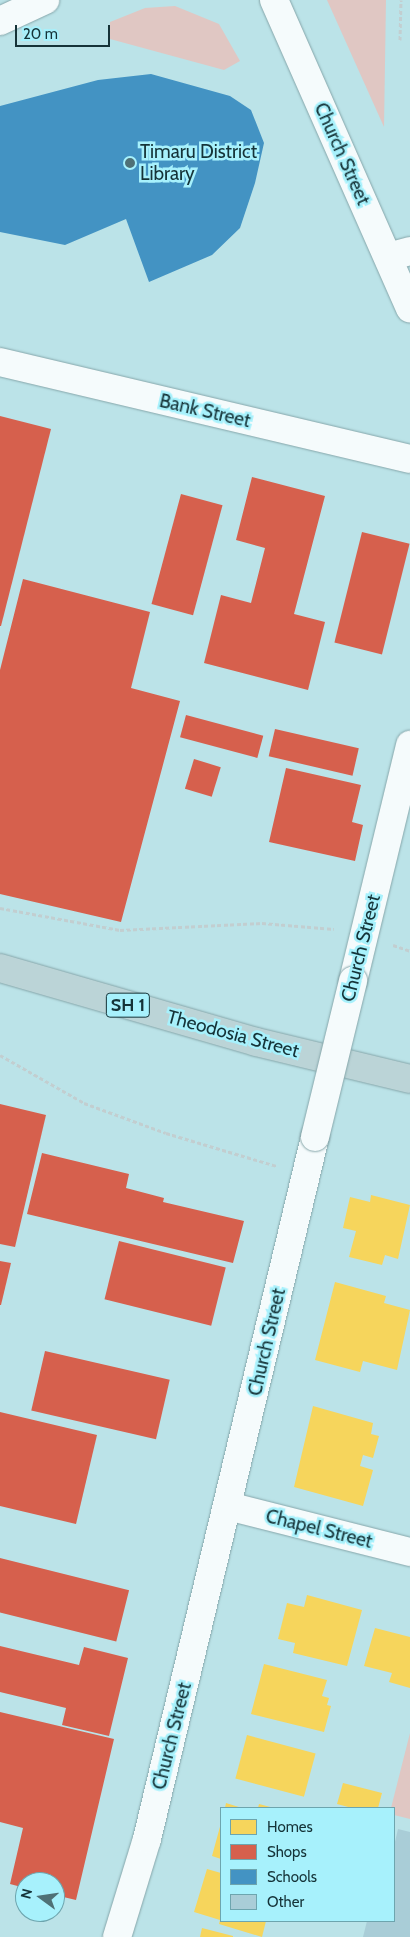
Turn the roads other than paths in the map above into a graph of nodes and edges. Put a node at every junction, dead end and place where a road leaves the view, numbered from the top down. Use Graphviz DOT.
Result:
graph roads {
  1 [pos="45,0"];
  2 [pos="274,0"];
  3 [pos="0,21"];
  4 [pos="399,254"];
  5 [pos="410,308"];
  6 [pos="0,362"];
  7 [pos="410,459"];
  8 [pos="410,745"];
  9 [pos="0,968"];
  10 [pos="410,1079"];
  11 [pos="228,1506"];
  12 [pos="410,1552"];
  13 [pos="117,1937"];
  1 -- 3 [label="street"];
  2 -- 4 [label="street, Church Street"];
  4 -- 5 [label="street, Church Street"];
  6 -- 7 [label="street, Bank Street"];
  8 -- 11 [label="street, Church Street, bridge"];
  9 -- 10 [label="highway, Theodosia Street / SH 1"];
  11 -- 12 [label="street, Chapel Street"];
  11 -- 13 [label="street, Church Street"];
}
